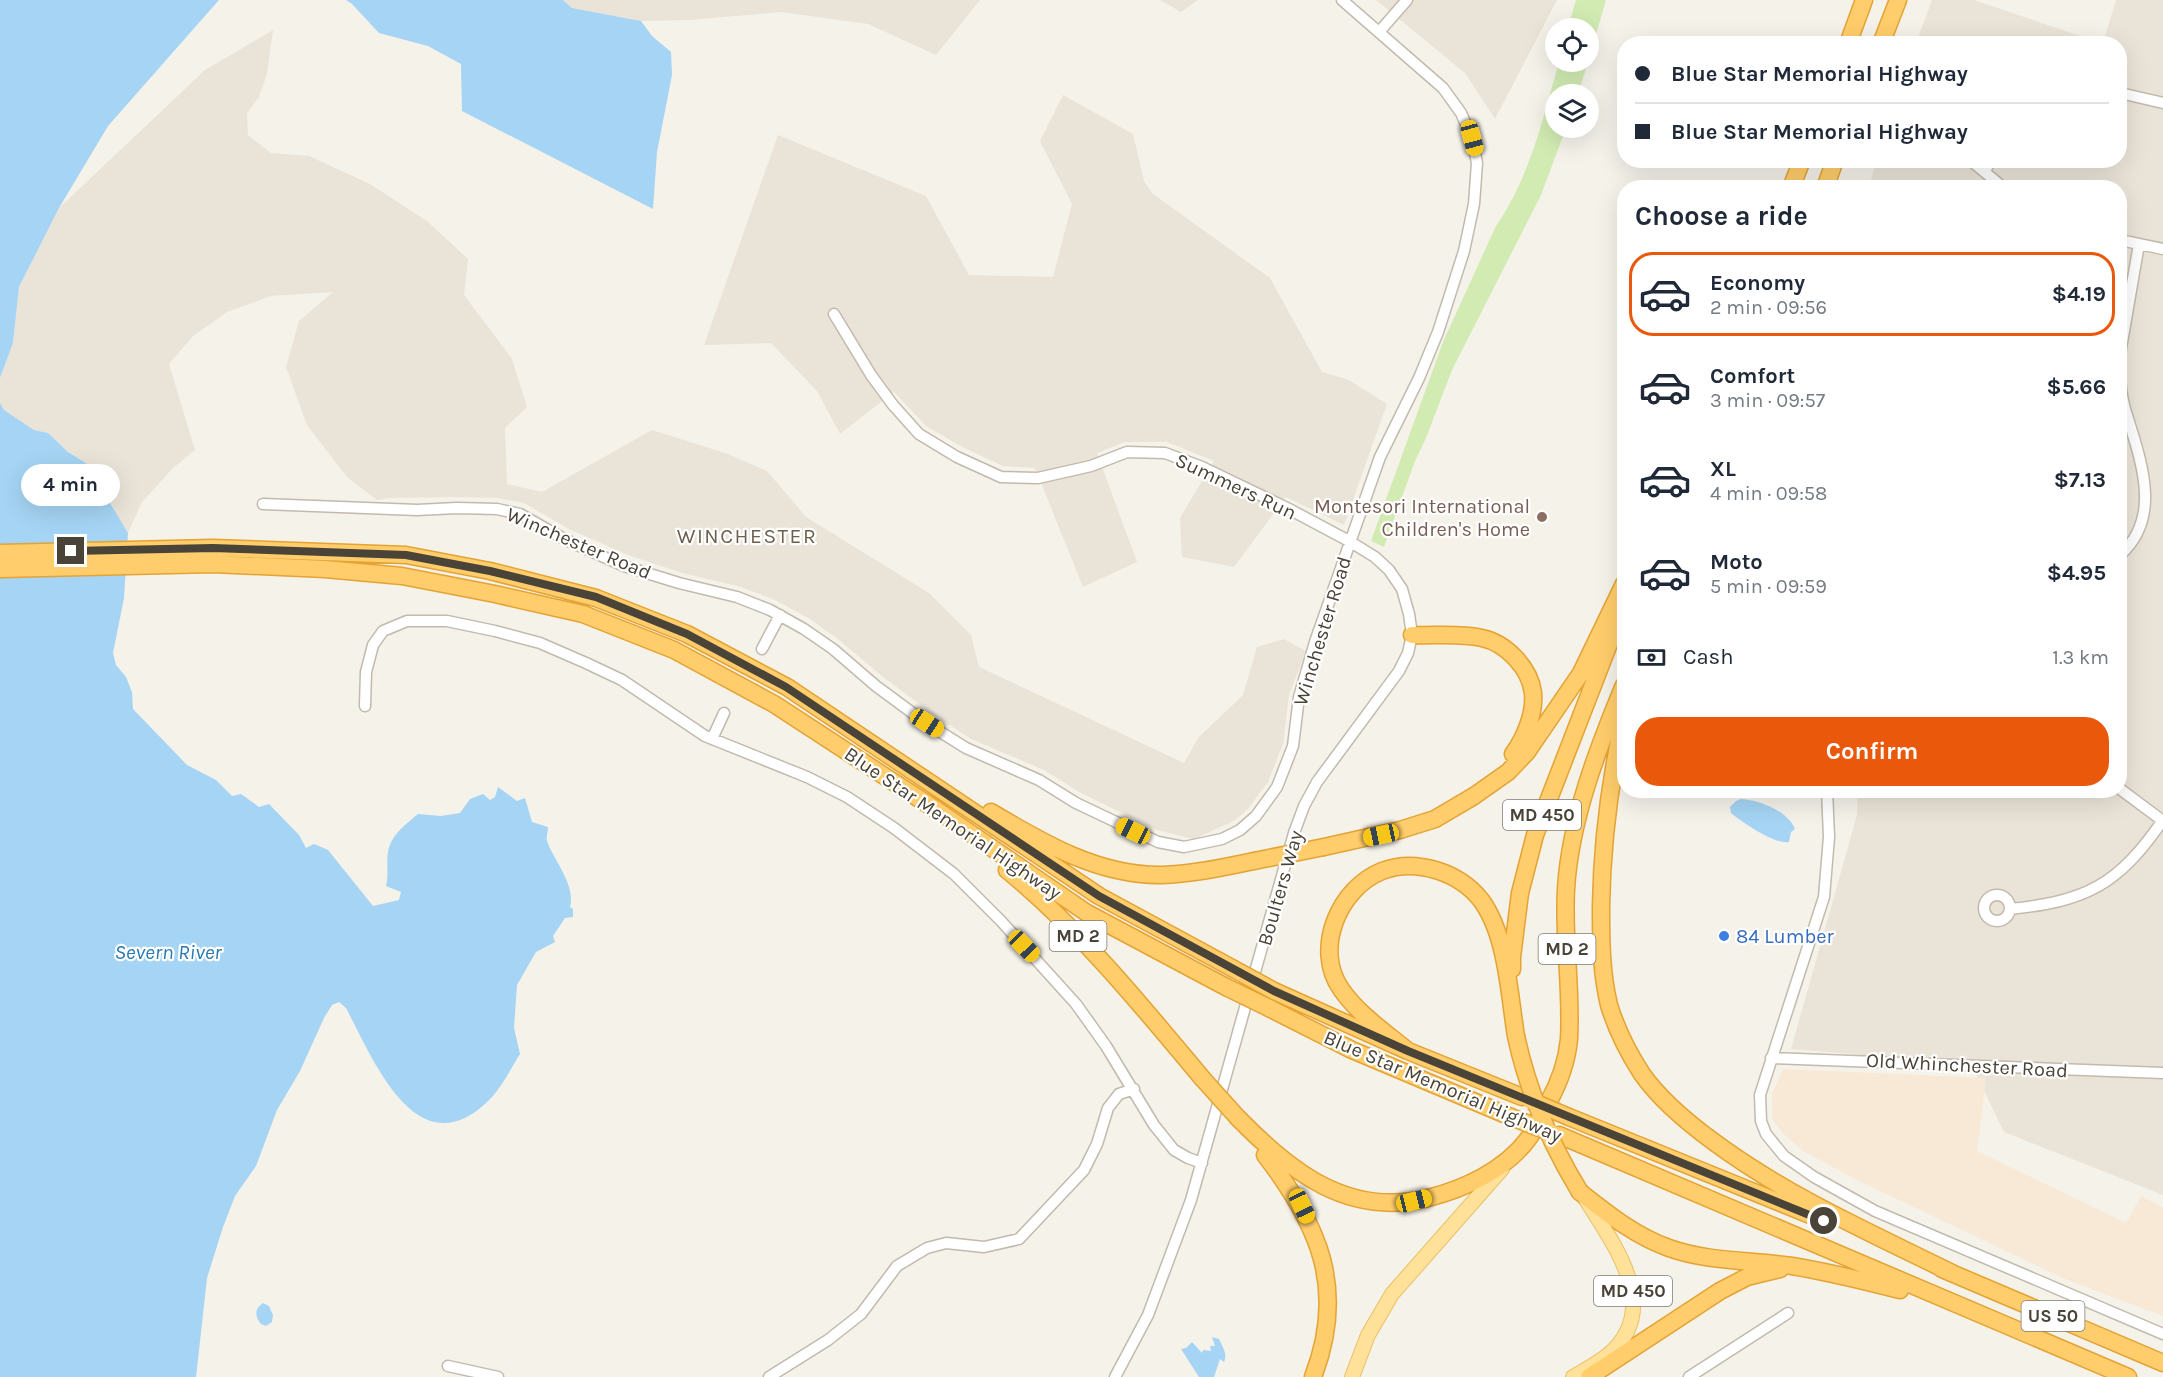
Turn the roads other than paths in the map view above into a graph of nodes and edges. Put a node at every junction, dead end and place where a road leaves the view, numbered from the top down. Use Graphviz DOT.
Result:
graph roads {
  1 [pos="1342,0"];
  2 [pos="1407,0"];
  3 [pos="1864,0"];
  4 [pos="1898,0"];
  5 [pos="1379,32"];
  6 [pos="1851,36"];
  7 [pos="1884,36"];
  8 [pos="2127,95"];
  9 [pos="2163,103"];
  10 [pos="1979,168"];
  11 [pos="1986,168"];
  12 [pos="1984,172"];
  13 [pos="1994,180"];
  14 [pos="2127,241"];
  15 [pos="2139,244"];
  16 [pos="2163,249"];
  17 [pos="2127,313"];
  18 [pos="834,314"];
  19 [pos="2127,413"];
  20 [pos="263,504"];
  21 [pos="1349,541"];
  22 [pos="2127,550"];
  23 [pos="0,553"];
  24 [pos="213,556"];
  25 [pos="0,569"];
  26 [pos="1617,598"];
  27 [pos="780,615"];
  28 [pos="1617,623"];
  29 [pos="1412,635"];
  30 [pos="762,649"];
  31 [pos="786,687"];
  32 [pos="1617,702"];
  33 [pos="365,706"];
  34 [pos="724,714"];
  35 [pos="712,739"];
  36 [pos="1617,752"];
  37 [pos="2127,794"];
  38 [pos="1474,796"];
  39 [pos="1827,798"];
  40 [pos="938,811"];
  41 [pos="2163,821"];
  42 [pos="2010,909"];
  43 [pos="1516,1036"];
  44 [pos="1408,1051"];
  45 [pos="1771,1058"];
  46 [pos="2163,1073"];
  47 [pos="1134,1089"];
  48 [pos="1238,1118"];
  49 [pos="1523,1146"];
  50 [pos="1202,1163"];
  51 [pos="1580,1192"];
  52 [pos="1792,1266"];
  53 [pos="1952,1273"];
  54 [pos="1955,1305"];
  55 [pos="1788,1313"];
  56 [pos="2163,1334"];
  57 [pos="2160,1360"];
  58 [pos="448,1366"];
  59 [pos="498,1377"];
  60 [pos="769,1377"];
  61 [pos="1115,1377"];
  62 [pos="1313,1377"];
  63 [pos="1352,1377"];
  64 [pos="1573,1377"];
  65 [pos="1589,1377"];
  66 [pos="1689,1377"];
  67 [pos="2128,1377"];
  1 -- 5 [label="street, Winchester Road"];
  2 -- 5 [label="street"];
  3 -- 6 [label="highway"];
  4 -- 7 [label="highway"];
  5 -- 21 [label="street, Winchester Road"];
  8 -- 9 [label="street"];
  10 -- 12 [label="street"];
  11 -- 12 [label="street"];
  12 -- 13 [label="street"];
  14 -- 15 [label="street"];
  15 -- 16 [label="street"];
  15 -- 17 [label="street"];
  18 -- 21 [label="street, Summers Run"];
  19 -- 22 [label="street"];
  20 -- 27 [label="street, Winchester Road"];
  21 -- 27 [label="street, Winchester Road"];
  21 -- 29 [label="street, Boulters Way"];
  23 -- 24 [label="highway, Blue Star Memorial Highway / US 50"];
  24 -- 25 [label="highway, Blue Star Memorial Highway / US 50"];
  24 -- 31 [label="highway, Blue Star Memorial Highway / US 50"];
  24 -- 40 [label="highway, Blue Star Memorial Highway / US 50"];
  26 -- 38 [label="highway"];
  27 -- 30 [label="street"];
  28 -- 43 [label="highway, MD 450"];
  29 -- 38 [label="highway"];
  29 -- 50 [label="street, Boulters Way"];
  31 -- 38 [label="highway, bridge"];
  31 -- 44 [label="highway, Blue Star Memorial Highway / US 50, bridge"];
  32 -- 49 [label="highway, MD 2"];
  33 -- 35 [label="street"];
  34 -- 35 [label="street"];
  35 -- 47 [label="street"];
  36 -- 53 [label="highway"];
  37 -- 41 [label="street"];
  39 -- 45 [label="street"];
  40 -- 48 [label="highway, MD 2, bridge"];
  40 -- 54 [label="highway, Blue Star Memorial Highway / US 50, bridge"];
  41 -- 42 [label="street"];
  43 -- 44 [label="highway"];
  43 -- 51 [label="highway, MD 450, bridge"];
  44 -- 53 [label="highway, Blue Star Memorial Highway / US 50, bridge"];
  45 -- 46 [label="street, Old Whinchester Road"];
  45 -- 56 [label="street"];
  47 -- 50 [label="street"];
  47 -- 60 [label="street"];
  48 -- 49 [label="highway, MD 2"];
  48 -- 62 [label="highway"];
  49 -- 63 [label="main road"];
  50 -- 61 [label="street, Boulters Way"];
  51 -- 52 [label="highway"];
  51 -- 64 [label="main road, MD 450"];
  52 -- 54 [label="highway"];
  52 -- 65 [label="highway"];
  53 -- 57 [label="highway, Blue Star Memorial Highway / US 50"];
  54 -- 67 [label="highway, Blue Star Memorial Highway / US 50"];
  55 -- 66 [label="street"];
  58 -- 59 [label="street"];
}
